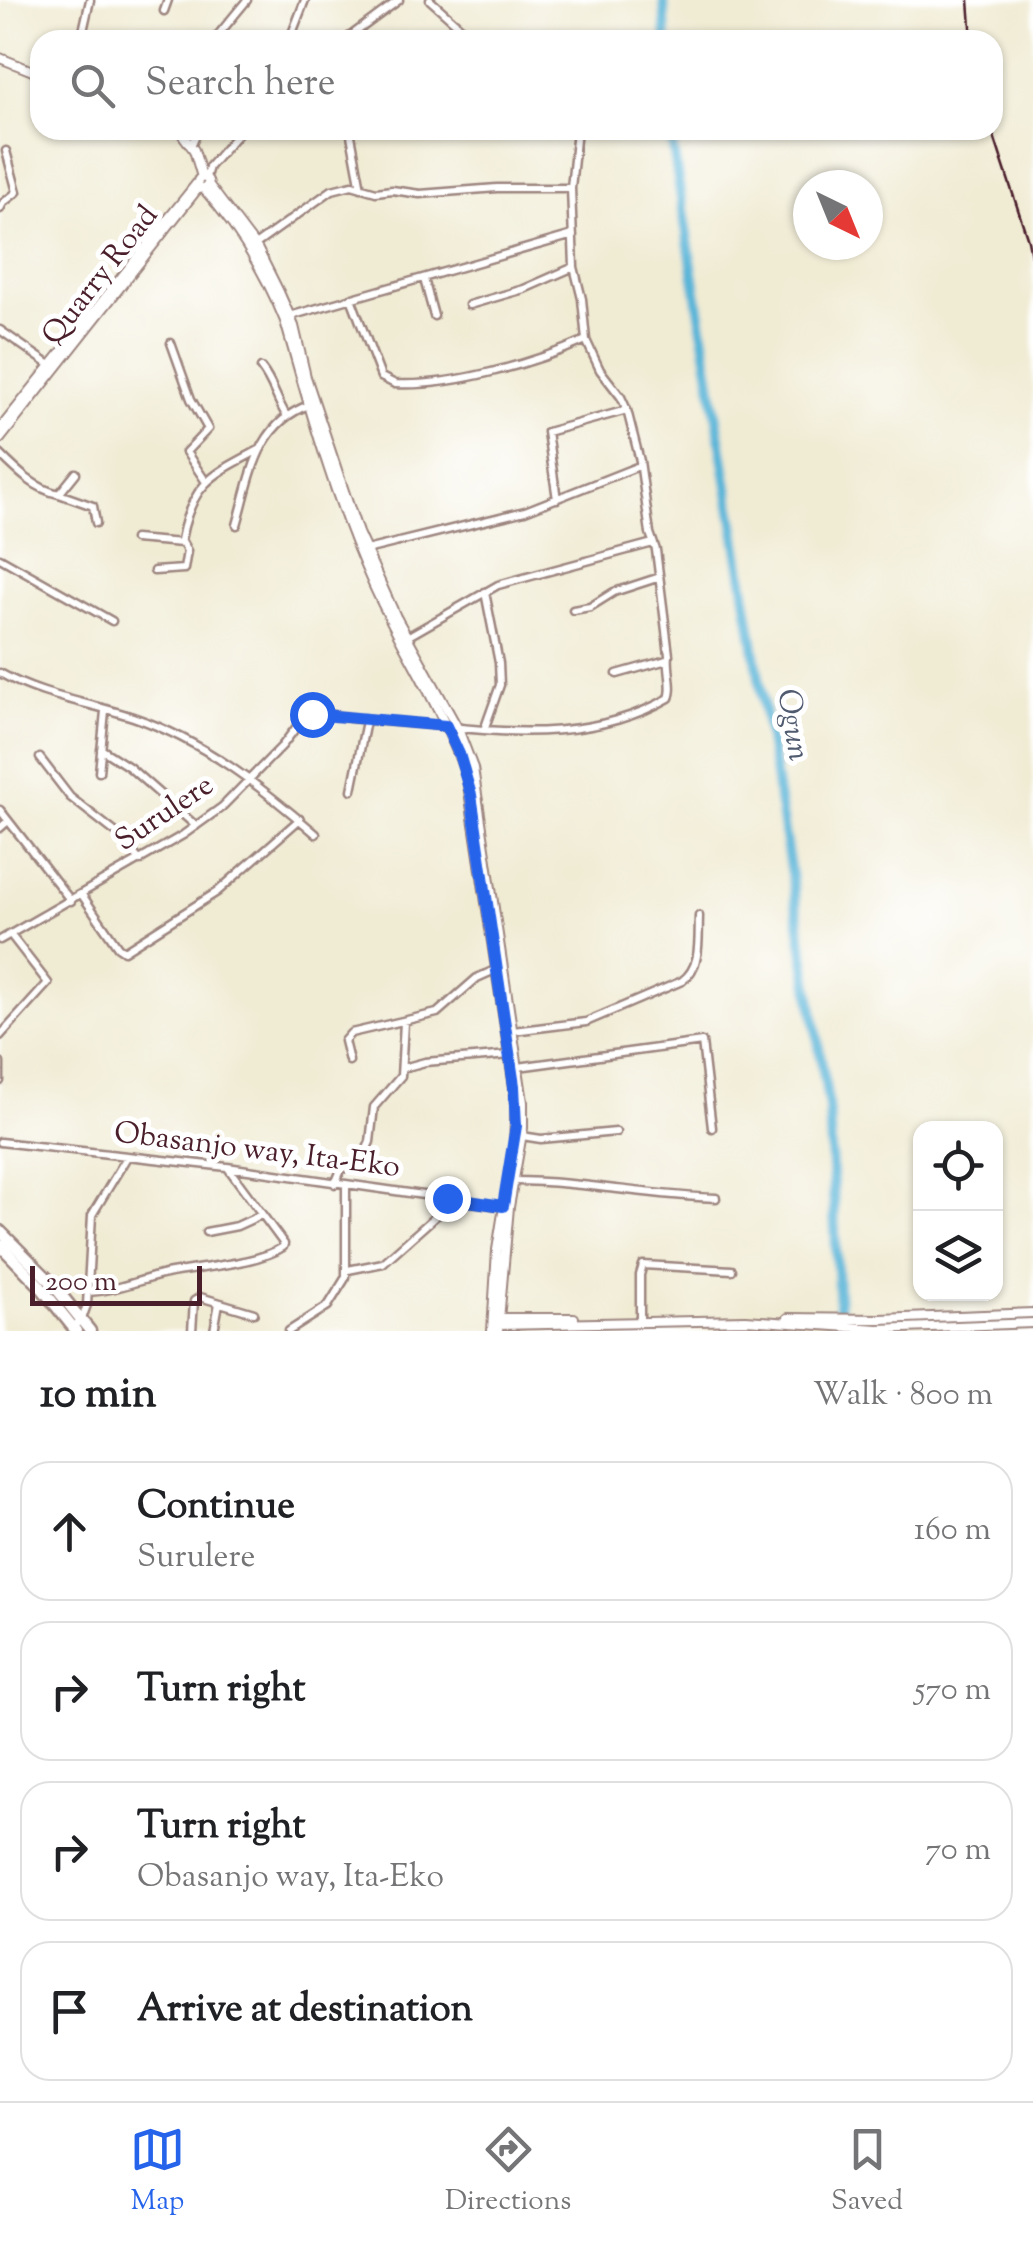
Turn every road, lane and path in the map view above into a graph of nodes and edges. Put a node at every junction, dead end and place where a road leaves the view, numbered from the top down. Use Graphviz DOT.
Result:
graph roads {
  1 [pos="90,0"];
  2 [pos="168,0"];
  3 [pos="247,0"];
  4 [pos="305,0"];
  5 [pos="399,0"];
  6 [pos="430,0"];
  7 [pos="164,11"];
  8 [pos="83,30"];
  9 [pos="222,30"];
  10 [pos="293,30"];
  11 [pos="358,30"];
  12 [pos="463,30"];
  13 [pos="3,59"];
  14 [pos="30,70"];
  15 [pos="186,140"];
  16 [pos="194,140"];
  17 [pos="232,140"];
  18 [pos="352,140"];
  19 [pos="576,140"];
  20 [pos="191,146"];
  21 [pos="6,151"];
  22 [pos="203,183"];
  23 [pos="361,188"];
  24 [pos="571,188"];
  25 [pos="1,206"];
  26 [pos="573,235"];
  27 [pos="255,245"];
  28 [pos="574,267"];
  29 [pos="424,280"];
  30 [pos="351,298"];
  31 [pos="470,305"];
  32 [pos="290,316"];
  33 [pos="434,316"];
  34 [pos="0,330"];
  35 [pos="586,340"];
  36 [pos="170,343"];
  37 [pos="50,365"];
  38 [pos="261,368"];
  39 [pos="310,405"];
  40 [pos="627,410"];
  41 [pos="286,415"];
  42 [pos="0,429"];
  43 [pos="0,439"];
  44 [pos="261,449"];
  45 [pos="0,454"];
  46 [pos="639,466"];
  47 [pos="76,472"];
  48 [pos="206,482"];
  49 [pos="59,494"];
  50 [pos="557,498"];
  51 [pos="96,523"];
  52 [pos="237,525"];
  53 [pos="134,539"];
  54 [pos="182,543"];
  55 [pos="653,543"];
  56 [pos="366,550"];
  57 [pos="0,558"];
  58 [pos="154,571"];
  59 [pos="657,578"];
  60 [pos="484,592"];
  61 [pos="574,610"];
  62 [pos="112,622"];
  63 [pos="407,637"];
  64 [pos="668,659"];
  65 [pos="0,673"];
  66 [pos="617,674"];
  67 [pos="105,710"];
  68 [pos="366,721"];
  69 [pos="446,726"];
  70 [pos="458,729"];
  71 [pos="484,730"];
  72 [pos="101,749"];
  73 [pos="40,758"];
  74 [pos="99,772"];
  75 [pos="250,778"];
  76 [pos="352,790"];
  77 [pos="0,810"];
  78 [pos="8,820"];
  79 [pos="300,820"];
  80 [pos="196,826"];
  81 [pos="0,828"];
  82 [pos="316,834"];
  83 [pos="140,861"];
  84 [pos="82,895"];
  85 [pos="70,901"];
  86 [pos="699,916"];
  87 [pos="10,934"];
  88 [pos="0,940"];
  89 [pos="497,969"];
  90 [pos="404,1022"];
  91 [pos="513,1031"];
  92 [pos="0,1036"];
  93 [pos="510,1055"];
  94 [pos="349,1061"];
  95 [pos="0,1062"];
  96 [pos="518,1066"];
  97 [pos="402,1068"];
  98 [pos="0,1081"];
  99 [pos="712,1128"];
  100 [pos="616,1132"];
  101 [pos="522,1136"];
  102 [pos="0,1142"];
  103 [pos="127,1157"];
  104 [pos="227,1167"];
  105 [pos="514,1181"];
  106 [pos="335,1184"];
  107 [pos="346,1185"];
  108 [pos="447,1198"];
  109 [pos="716,1198"];
  110 [pos="506,1206"];
  111 [pos="260,1216"];
  112 [pos="0,1231"];
  113 [pos="206,1232"];
  114 [pos="0,1245"];
  115 [pos="348,1270"];
  116 [pos="732,1270"];
  117 [pos="88,1292"];
  118 [pos="219,1303"];
  119 [pos="254,1312"];
  120 [pos="1033,1313"];
  121 [pos="640,1319"];
  122 [pos="741,1319"];
  123 [pos="1033,1322"];
  124 [pos="879,1324"];
  125 [pos="495,1325"];
  126 [pos="77,1326"];
  127 [pos="90,1331"];
  128 [pos="192,1331"];
  129 [pos="214,1331"];
  130 [pos="289,1331"];
  1 -- 8 [label="street"];
  2 -- 7 [label="street"];
  3 -- 9 [label="street"];
  4 -- 10 [label="street"];
  5 -- 11 [label="street"];
  6 -- 12 [label="street"];
  13 -- 14 [label="main road"];
  15 -- 20 [label="main road"];
  16 -- 20 [label="street"];
  17 -- 22 [label="street"];
  18 -- 23 [label="street"];
  19 -- 24 [label="street"];
  20 -- 22 [label="main road"];
  21 -- 25 [label="street"];
  22 -- 27 [label="main road"];
  22 -- 37 [label="main road, Quarry Road"];
  22 -- 39 [label="main road"];
  22 -- 43 [label="main road, Quarry Road"];
  23 -- 24 [label="street"];
  23 -- 27 [label="street"];
  24 -- 26 [label="street"];
  26 -- 28 [label="street"];
  26 -- 29 [label="street"];
  27 -- 32 [label="main road"];
  28 -- 31 [label="street"];
  28 -- 35 [label="street"];
  29 -- 30 [label="street"];
  29 -- 33 [label="street"];
  30 -- 32 [label="street"];
  30 -- 35 [label="street"];
  32 -- 56 [label="main road"];
  34 -- 37 [label="street"];
  35 -- 40 [label="street"];
  36 -- 48 [label="street"];
  37 -- 42 [label="main road, Quarry Road"];
  38 -- 41 [label="street"];
  39 -- 41 [label="street"];
  39 -- 69 [label="main road"];
  40 -- 46 [label="street"];
  40 -- 50 [label="street"];
  41 -- 44 [label="street"];
  44 -- 48 [label="street"];
  44 -- 52 [label="street"];
  45 -- 49 [label="street"];
  46 -- 50 [label="street"];
  46 -- 55 [label="street"];
  47 -- 49 [label="street"];
  48 -- 54 [label="street"];
  49 -- 51 [label="street"];
  50 -- 56 [label="street"];
  53 -- 54 [label="street"];
  54 -- 58 [label="street"];
  55 -- 59 [label="street"];
  55 -- 60 [label="street"];
  56 -- 63 [label="main road"];
  57 -- 62 [label="street"];
  59 -- 61 [label="street"];
  59 -- 64 [label="street"];
  60 -- 63 [label="street"];
  60 -- 71 [label="street"];
  63 -- 70 [label="main road"];
  64 -- 66 [label="street"];
  64 -- 71 [label="street, Surulere"];
  65 -- 67 [label="street"];
  67 -- 72 [label="street"];
  67 -- 75 [label="street"];
  68 -- 69 [label="street, Surulere"];
  68 -- 75 [label="street, Surulere"];
  68 -- 76 [label="street"];
  69 -- 70 [label="street, Surulere"];
  69 -- 89 [label="main road"];
  70 -- 71 [label="street, Surulere"];
  70 -- 91 [label="main road"];
  72 -- 74 [label="street"];
  72 -- 80 [label="street"];
  73 -- 83 [label="street"];
  75 -- 79 [label="street"];
  75 -- 80 [label="street, Surulere"];
  77 -- 78 [label="street"];
  78 -- 81 [label="street"];
  78 -- 85 [label="street"];
  79 -- 82 [label="street"];
  79 -- 84 [label="street"];
  80 -- 83 [label="street, Surulere"];
  83 -- 84 [label="street, Surulere"];
  84 -- 85 [label="street, Surulere"];
  85 -- 87 [label="street, Surulere"];
  86 -- 91 [label="street"];
  87 -- 88 [label="street, Surulere"];
  87 -- 92 [label="street"];
  89 -- 90 [label="street"];
  89 -- 93 [label="main road"];
  90 -- 94 [label="street"];
  90 -- 97 [label="street"];
  91 -- 96 [label="main road"];
  93 -- 97 [label="street"];
  93 -- 110 [label="main road"];
  95 -- 98 [label="street"];
  96 -- 99 [label="street"];
  96 -- 101 [label="main road"];
  97 -- 106 [label="street"];
  100 -- 101 [label="street"];
  101 -- 105 [label="main road"];
  102 -- 103 [label="street, Obasanjo way, Ita-Eko"];
  103 -- 104 [label="street, Obasanjo way, Ita-Eko"];
  103 -- 117 [label="street"];
  104 -- 106 [label="street, Obasanjo way, Ita-Eko"];
  104 -- 111 [label="street"];
  105 -- 109 [label="street"];
  105 -- 110 [label="main road"];
  106 -- 107 [label="street, Obasanjo way, Ita-Eko"];
  107 -- 108 [label="street, Obasanjo way, Ita-Eko"];
  107 -- 115 [label="street"];
  108 -- 110 [label="street, Obasanjo way, Ita-Eko"];
  108 -- 115 [label="street"];
  110 -- 125 [label="main road"];
  111 -- 113 [label="street"];
  111 -- 117 [label="street"];
  112 -- 126 [label="highway"];
  114 -- 126 [label="highway"];
  115 -- 130 [label="street"];
  116 -- 121 [label="street"];
  117 -- 126 [label="street"];
  118 -- 119 [label="street"];
  118 -- 128 [label="street"];
  118 -- 129 [label="street"];
  120 -- 124 [label="main road"];
  121 -- 122 [label="main road"];
  121 -- 125 [label="main road"];
  122 -- 124 [label="main road"];
  122 -- 125 [label="main road"];
  123 -- 124 [label="main road"];
  126 -- 127 [label="highway"];
}
